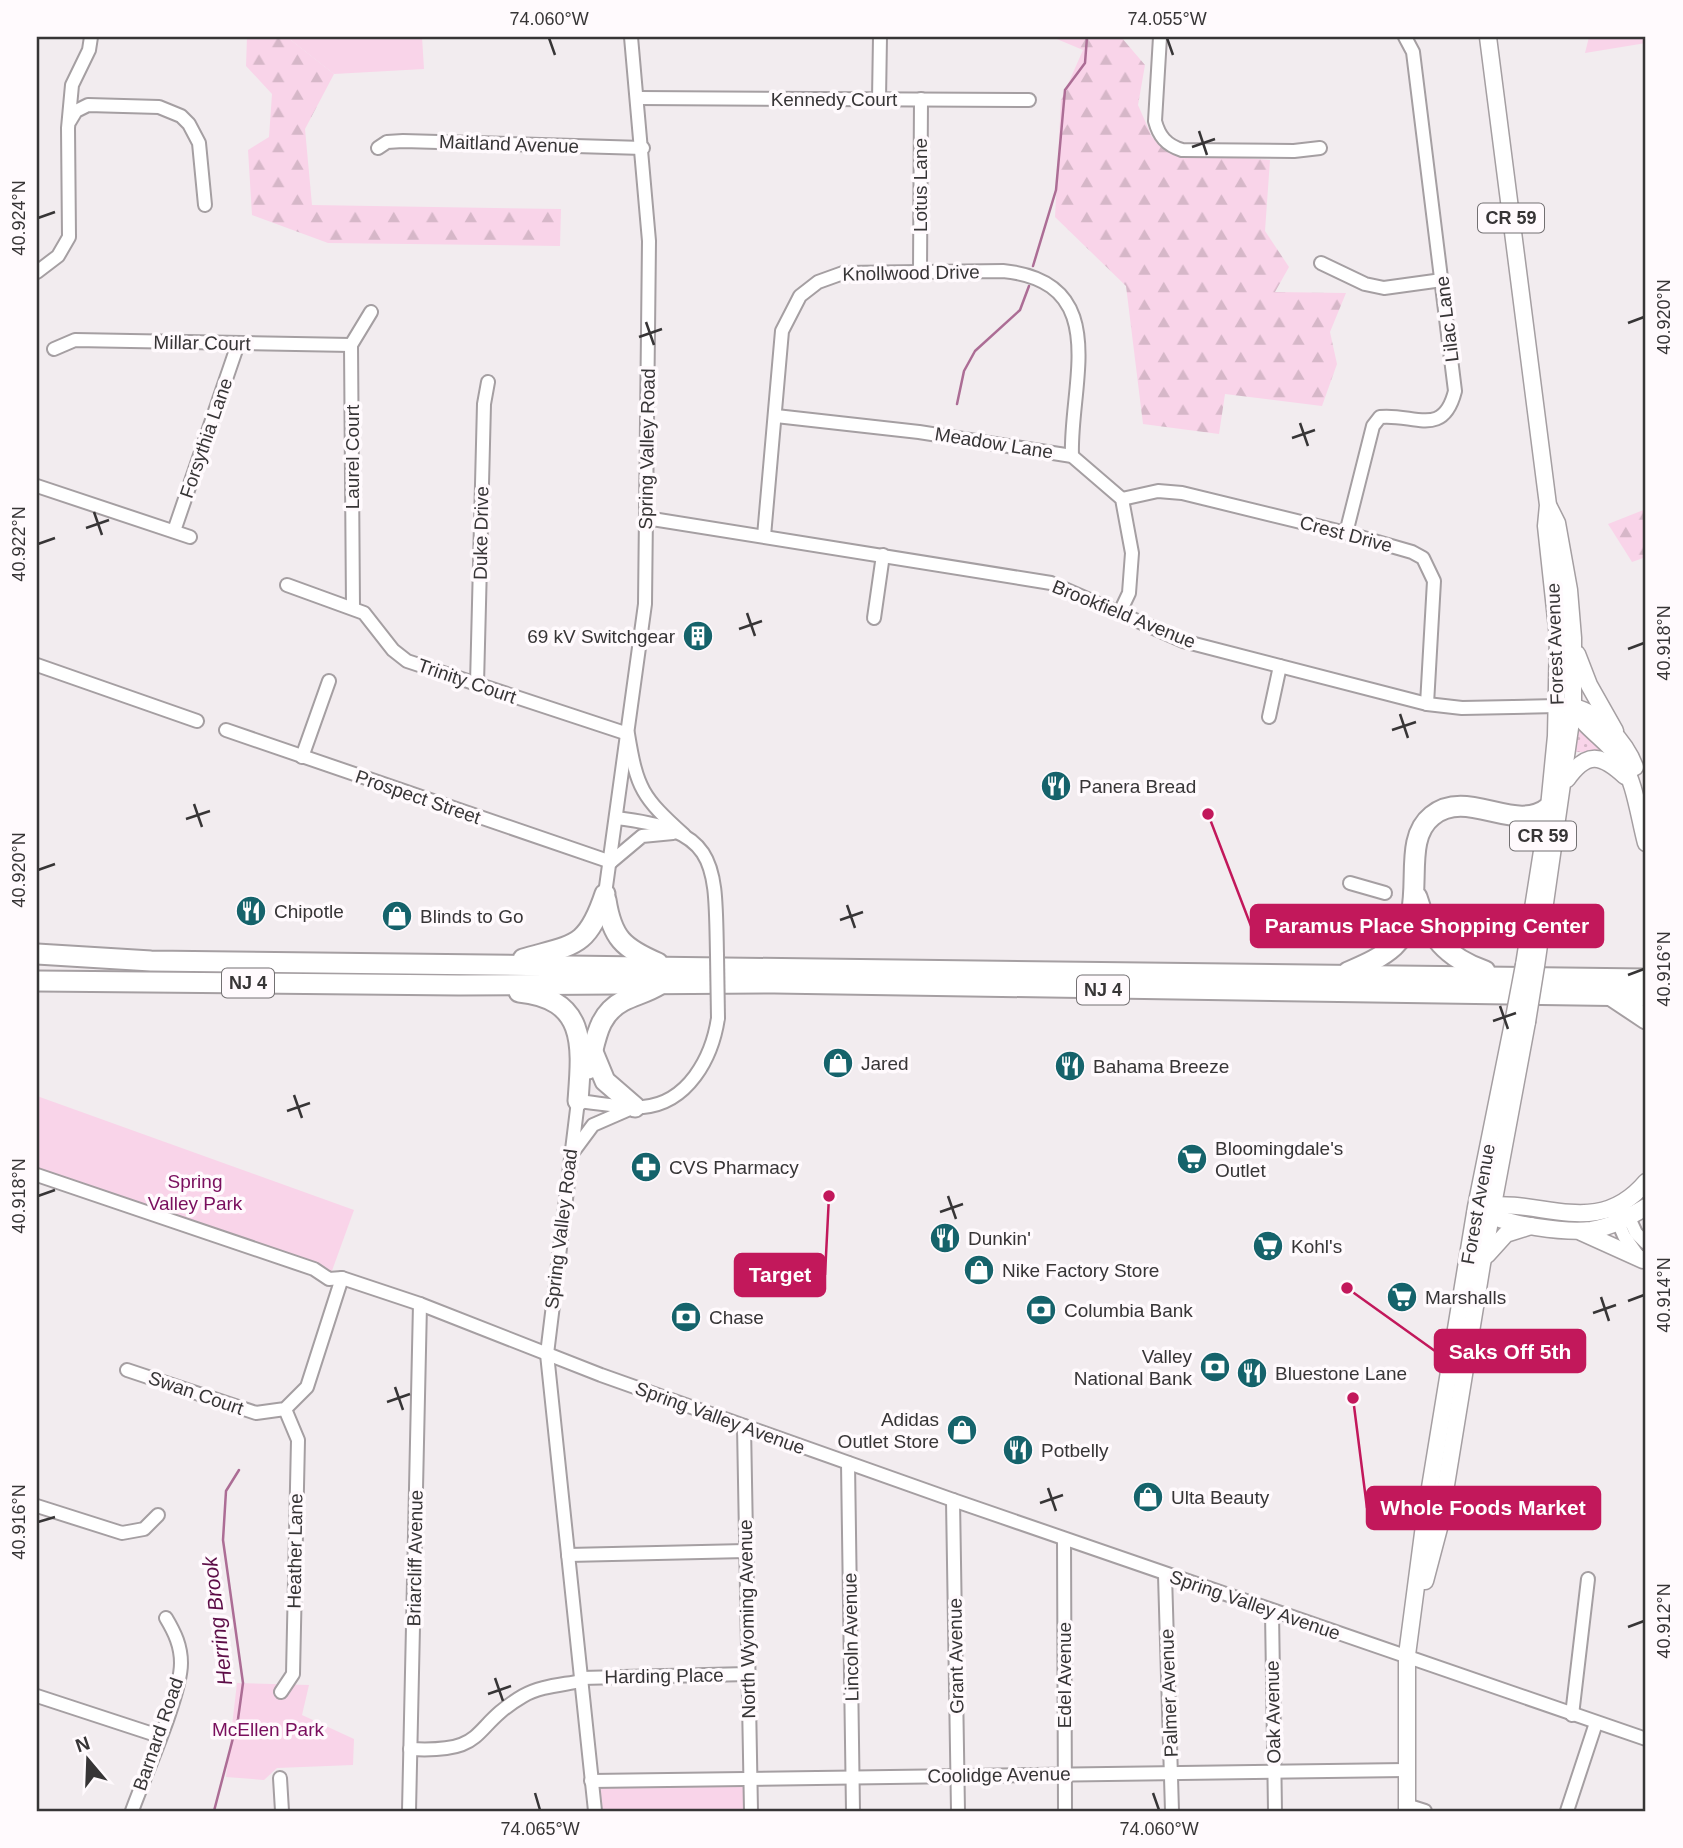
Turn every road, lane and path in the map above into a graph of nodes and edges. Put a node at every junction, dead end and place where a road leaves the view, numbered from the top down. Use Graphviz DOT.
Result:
graph roads {
  1 [pos="91,37"];
  2 [pos="631,37"];
  3 [pos="880,37"];
  4 [pos="1160,37"];
  5 [pos="1405,37"];
  6 [pos="1488,37"];
  7 [pos="638,99"];
  8 [pos="879,99"];
  9 [pos="921,99"];
  10 [pos="1029,100"];
  11 [pos="68,125"];
  12 [pos="378,148"];
  13 [pos="643,148"];
  14 [pos="1320,148"];
  15 [pos="205,205"];
  16 [pos="1321,263"];
  17 [pos="37,272"];
  18 [pos="920,272"];
  19 [pos="1442,281"];
  20 [pos="371,312"];
  21 [pos="238,344"];
  22 [pos="351,345"];
  23 [pos="54,349"];
  24 [pos="488,382"];
  25 [pos="776,416"];
  26 [pos="1072,456"];
  27 [pos="37,486"];
  28 [pos="1122,499"];
  29 [pos="1548,505"];
  30 [pos="646,518"];
  31 [pos="174,531"];
  32 [pos="1346,533"];
  33 [pos="764,536"];
  34 [pos="190,537"];
  35 [pos="883,555"];
  36 [pos="287,585"];
  37 [pos="353,607"];
  38 [pos="1120,612"];
  39 [pos="873,618"];
  40 [pos="1573,638"];
  41 [pos="37,665"];
  42 [pos="1280,666"];
  43 [pos="329,681"];
  44 [pos="477,684"];
  45 [pos="1427,704"];
  46 [pos="1565,707"];
  47 [pos="1269,717"];
  48 [pos="197,721"];
  49 [pos="226,730"];
  50 [pos="628,734"];
  51 [pos="1624,745"];
  52 [pos="302,757"];
  53 [pos="1633,769"];
  54 [pos="1564,784"];
  55 [pos="1646,802"];
  56 [pos="1549,807"];
  57 [pos="1527,817"];
  58 [pos="616,818"];
  59 [pos="684,835"];
  60 [pos="1646,843"];
  61 [pos="1542,844"];
  62 [pos="611,862"];
  63 [pos="1350,883"];
  64 [pos="1385,893"];
  65 [pos="605,894"];
  66 [pos="1416,894"];
  67 [pos="37,954"];
  68 [pos="70,958"];
  69 [pos="37,962"];
  70 [pos="501,965"];
  71 [pos="1530,965"];
  72 [pos="1646,967"];
  73 [pos="664,974"];
  74 [pos="1344,974"];
  75 [pos="1499,976"];
  76 [pos="1646,979"];
  77 [pos="37,981"];
  78 [pos="459,985"];
  79 [pos="1606,987"];
  80 [pos="1646,996"];
  81 [pos="1646,1019"];
  82 [pos="1520,1022"];
  83 [pos="593,1052"];
  84 [pos="578,1101"];
  85 [pos="635,1107"];
  86 [pos="569,1158"];
  87 [pos="1503,1164"];
  88 [pos="37,1175"];
  89 [pos="1646,1182"];
  90 [pos="1476,1207"];
  91 [pos="1646,1207"];
  92 [pos="1494,1211"];
  93 [pos="1620,1213"];
  94 [pos="1536,1218"];
  95 [pos="1576,1229"];
  96 [pos="1646,1243"];
  97 [pos="1644,1261"];
  98 [pos="1482,1264"];
  99 [pos="342,1278"];
  100 [pos="420,1304"];
  101 [pos="547,1354"];
  102 [pos="127,1370"];
  103 [pos="285,1409"];
  104 [pos="744,1426"];
  105 [pos="848,1463"];
  106 [pos="953,1500"];
  107 [pos="37,1506"];
  108 [pos="158,1515"];
  109 [pos="1064,1539"];
  110 [pos="746,1551"];
  111 [pos="568,1555"];
  112 [pos="1165,1575"];
  113 [pos="1588,1579"];
  114 [pos="1272,1612"];
  115 [pos="166,1618"];
  116 [pos="1407,1655"];
  117 [pos="748,1674"];
  118 [pos="581,1680"];
  119 [pos="281,1692"];
  120 [pos="37,1696"];
  121 [pos="1572,1715"];
  122 [pos="1596,1723"];
  123 [pos="159,1736"];
  124 [pos="1646,1740"];
  125 [pos="410,1749"];
  126 [pos="1406,1770"];
  127 [pos="1274,1772"];
  128 [pos="1172,1773"];
  129 [pos="1065,1775"];
  130 [pos="957,1776"];
  131 [pos="854,1777"];
  132 [pos="280,1778"];
  133 [pos="749,1779"];
  134 [pos="591,1781"];
  135 [pos="1406,1808"];
  136 [pos="132,1811"];
  137 [pos="282,1811"];
  138 [pos="409,1811"];
  139 [pos="594,1811"];
  140 [pos="751,1811"];
  141 [pos="853,1811"];
  142 [pos="958,1811"];
  143 [pos="1065,1811"];
  144 [pos="1172,1811"];
  145 [pos="1275,1811"];
  146 [pos="1425,1811"];
  147 [pos="1567,1811"];
  1 -- 11 [label="street"];
  2 -- 7 [label="street, Spring Valley Road"];
  3 -- 8 [label="street"];
  4 -- 14 [label="street"];
  5 -- 19 [label="street, Lilac Lane"];
  6 -- 29 [label="main road, Forest Avenue / CR 59"];
  7 -- 8 [label="street, Kennedy Court"];
  7 -- 13 [label="street, Spring Valley Road"];
  8 -- 9 [label="street, Kennedy Court"];
  9 -- 10 [label="street, Kennedy Court"];
  9 -- 18 [label="street, Lotus Lane"];
  11 -- 15 [label="street"];
  11 -- 17 [label="street"];
  12 -- 13 [label="street, Maitland Avenue"];
  13 -- 30 [label="street, Spring Valley Road"];
  16 -- 19 [label="street"];
  18 -- 25 [label="street, Knollwood Drive"];
  18 -- 26 [label="street, Knollwood Drive"];
  19 -- 32 [label="street, Lilac Lane"];
  20 -- 22 [label="street"];
  21 -- 22 [label="street, Millar Court"];
  21 -- 23 [label="street, Millar Court"];
  21 -- 31 [label="street, Forsythia Lane"];
  22 -- 37 [label="street, Laurel Court"];
  24 -- 44 [label="street, Duke Drive"];
  25 -- 26 [label="street, Meadow Lane"];
  25 -- 33 [label="street, Knollwood Drive"];
  26 -- 28 [label="street, Meadow Lane"];
  27 -- 31 [label="street"];
  28 -- 32 [label="street, Crest Drive"];
  28 -- 38 [label="street"];
  29 -- 40 [label="main road, Forest Avenue / CR 59"];
  29 -- 46 [label="main road, Forest Avenue / CR 59"];
  30 -- 33 [label="street, Brookfield Avenue"];
  30 -- 50 [label="street, Spring Valley Road"];
  31 -- 34 [label="street"];
  32 -- 45 [label="street, Crest Drive"];
  33 -- 35 [label="street, Brookfield Avenue"];
  35 -- 38 [label="street, Brookfield Avenue"];
  35 -- 39 [label="street"];
  36 -- 37 [label="street, Trinity Court"];
  37 -- 44 [label="street, Trinity Court"];
  38 -- 42 [label="street, Brookfield Avenue"];
  40 -- 46 [label="main road, Forest Avenue / CR 59"];
  40 -- 51 [label="main road"];
  41 -- 48 [label="street"];
  42 -- 45 [label="street, Brookfield Avenue"];
  42 -- 47 [label="street"];
  43 -- 52 [label="street"];
  44 -- 50 [label="street, Trinity Court"];
  45 -- 46 [label="street, Brookfield Avenue"];
  46 -- 51 [label="main road, Forest Avenue"];
  46 -- 53 [label="main road, Forest Avenue"];
  46 -- 54 [label="main road, Forest Avenue / CR 59"];
  46 -- 56 [label="main road, Forest Avenue / CR 59"];
  49 -- 52 [label="street, Prospect Street"];
  50 -- 58 [label="street, Spring Valley Road"];
  50 -- 59 [label="street"];
  51 -- 53 [label="main road, Forest Avenue"];
  52 -- 62 [label="street, Prospect Street"];
  53 -- 54 [label="main road"];
  53 -- 55 [label="main road, Forest Avenue"];
  53 -- 60 [label="main road, Forest Avenue"];
  54 -- 71 [label="main road, Forest Avenue / CR 59"];
  56 -- 57 [label="highway"];
  56 -- 61 [label="main road, Forest Avenue / CR 59"];
  57 -- 61 [label="highway"];
  57 -- 66 [label="highway"];
  58 -- 59 [label="street"];
  58 -- 62 [label="street, Spring Valley Road"];
  59 -- 62 [label="street"];
  59 -- 85 [label="street, bridge"];
  61 -- 71 [label="main road, Forest Avenue / CR 59"];
  62 -- 65 [label="street, Spring Valley Road"];
  63 -- 64 [label="street"];
  65 -- 70 [label="highway"];
  65 -- 73 [label="highway"];
  66 -- 74 [label="highway"];
  66 -- 75 [label="highway"];
  67 -- 68 [label="highway"];
  68 -- 69 [label="highway, NJ 4"];
  68 -- 70 [label="highway, NJ 4"];
  70 -- 73 [label="highway, NJ 4"];
  71 -- 82 [label="main road, Forest Avenue / CR 59, bridge"];
  72 -- 79 [label="highway"];
  73 -- 74 [label="highway, NJ 4"];
  73 -- 78 [label="highway, NJ 4"];
  73 -- 79 [label="highway, NJ 4"];
  73 -- 83 [label="highway"];
  74 -- 75 [label="highway, NJ 4"];
  75 -- 79 [label="highway, NJ 4"];
  76 -- 79 [label="highway, NJ 4"];
  77 -- 78 [label="highway, NJ 4"];
  78 -- 84 [label="highway"];
  79 -- 80 [label="highway, NJ 4"];
  79 -- 81 [label="highway"];
  82 -- 87 [label="main road, Forest Avenue / CR 59"];
  82 -- 90 [label="main road, Forest Avenue / CR 59"];
  83 -- 84 [label="highway"];
  83 -- 85 [label="highway"];
  84 -- 85 [label="street"];
  84 -- 86 [label="street, Spring Valley Road"];
  85 -- 86 [label="street"];
  86 -- 101 [label="street, Spring Valley Road"];
  87 -- 92 [label="main road, Forest Avenue / CR 59"];
  87 -- 94 [label="main road"];
  88 -- 99 [label="street, Spring Valley Avenue"];
  89 -- 93 [label="main road"];
  90 -- 92 [label="main road"];
  90 -- 116 [label="main road, Forest Avenue / CR 59"];
  91 -- 93 [label="main road"];
  92 -- 94 [label="main road"];
  92 -- 98 [label="main road, Forest Avenue / CR 59"];
  93 -- 94 [label="main road"];
  93 -- 95 [label="main road"];
  93 -- 96 [label="street"];
  93 -- 97 [label="street"];
  94 -- 95 [label="main road"];
  94 -- 98 [label="main road"];
  95 -- 97 [label="main road"];
  98 -- 116 [label="main road, Forest Avenue / CR 59"];
  99 -- 100 [label="street, Spring Valley Avenue"];
  99 -- 103 [label="street"];
  100 -- 101 [label="street, Spring Valley Avenue"];
  100 -- 125 [label="street, Briarcliff Avenue"];
  101 -- 104 [label="street, Spring Valley Avenue"];
  101 -- 111 [label="street, Spring Valley Road"];
  102 -- 103 [label="street, Swan Court"];
  103 -- 119 [label="street, Heather Lane"];
  104 -- 105 [label="street, Spring Valley Avenue"];
  104 -- 110 [label="street, North Wyoming Avenue"];
  105 -- 106 [label="street, Spring Valley Avenue"];
  105 -- 131 [label="street, Lincoln Avenue"];
  106 -- 109 [label="street, Spring Valley Avenue"];
  106 -- 130 [label="street, Grant Avenue"];
  107 -- 108 [label="street"];
  109 -- 112 [label="street, Spring Valley Avenue"];
  109 -- 129 [label="street, Edel Avenue"];
  110 -- 111 [label="street"];
  110 -- 117 [label="street, North Wyoming Avenue"];
  111 -- 118 [label="street, Spring Valley Road"];
  112 -- 114 [label="street, Spring Valley Avenue"];
  112 -- 128 [label="street, Palmer Avenue"];
  113 -- 121 [label="street"];
  114 -- 116 [label="street, Spring Valley Avenue"];
  114 -- 127 [label="street, Oak Avenue"];
  115 -- 123 [label="street, Barnard Road"];
  116 -- 121 [label="street, Spring Valley Avenue"];
  116 -- 126 [label="main road, CR 59"];
  117 -- 118 [label="street, Harding Place"];
  117 -- 133 [label="street, North Wyoming Avenue"];
  118 -- 125 [label="street, Harding Place"];
  118 -- 134 [label="street, Spring Valley Road"];
  120 -- 123 [label="street"];
  121 -- 122 [label="street, Spring Valley Avenue"];
  122 -- 124 [label="street, Spring Valley Avenue"];
  122 -- 147 [label="street"];
  123 -- 136 [label="street, Barnard Road"];
  125 -- 138 [label="street, Briarcliff Avenue"];
  126 -- 127 [label="street, Coolidge Avenue"];
  126 -- 135 [label="main road, CR 59"];
  127 -- 128 [label="street, Coolidge Avenue"];
  127 -- 145 [label="street, Oak Avenue"];
  128 -- 129 [label="street, Coolidge Avenue"];
  128 -- 144 [label="street, Palmer Avenue"];
  129 -- 130 [label="street, Coolidge Avenue"];
  129 -- 143 [label="street, Edel Avenue"];
  130 -- 131 [label="street, Coolidge Avenue"];
  130 -- 142 [label="street, Grant Avenue"];
  131 -- 133 [label="street, Coolidge Avenue"];
  131 -- 141 [label="street, Lincoln Avenue"];
  132 -- 137 [label="street"];
  133 -- 134 [label="street, Coolidge Avenue"];
  133 -- 140 [label="street, North Wyoming Avenue"];
  134 -- 139 [label="street, Spring Valley Road"];
  135 -- 146 [label="street"];
}
